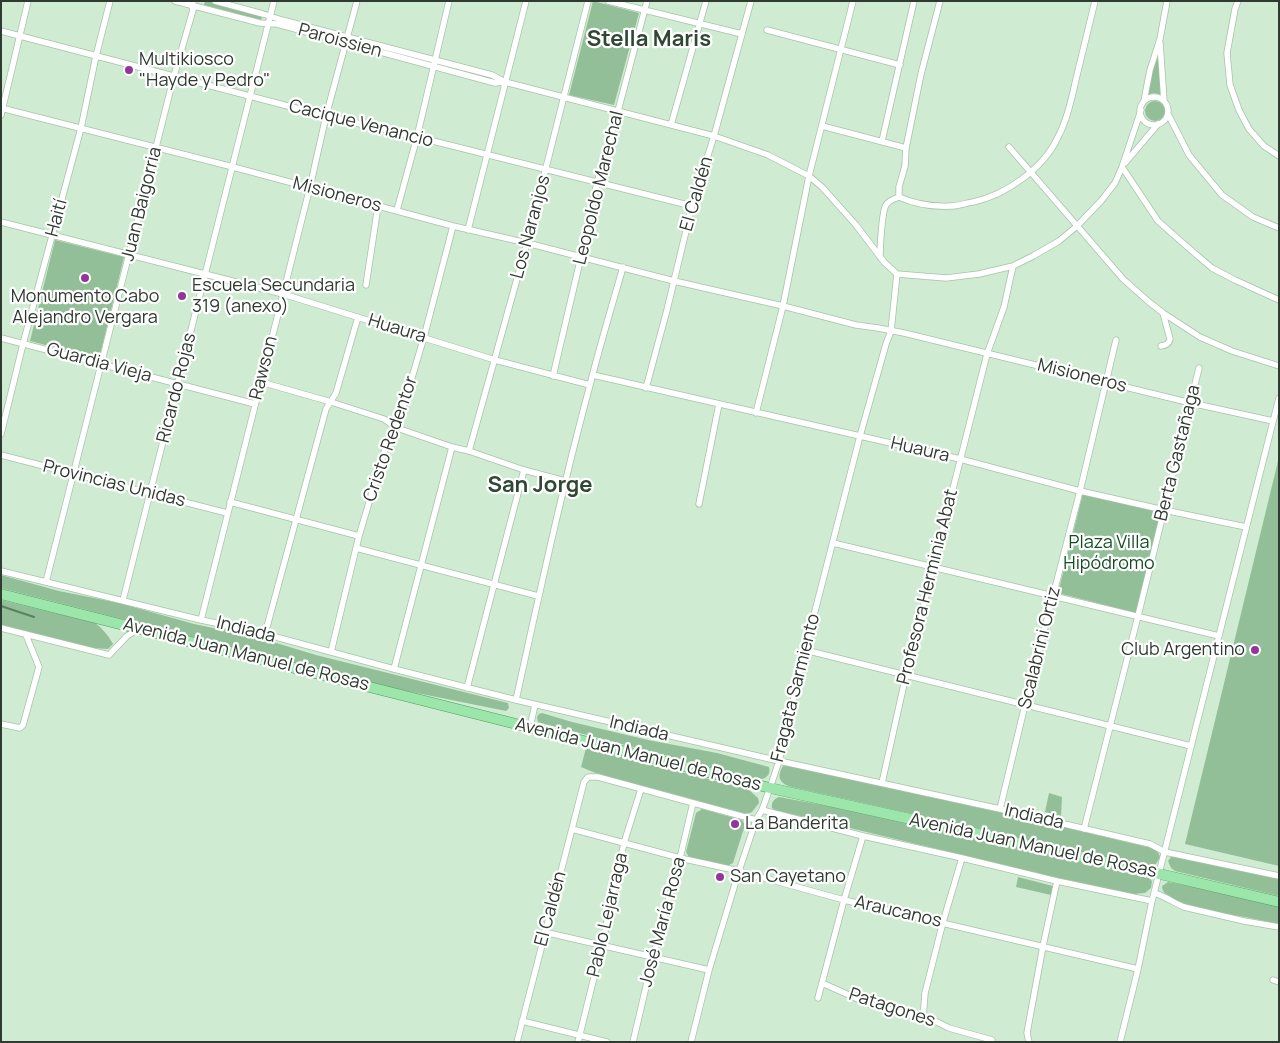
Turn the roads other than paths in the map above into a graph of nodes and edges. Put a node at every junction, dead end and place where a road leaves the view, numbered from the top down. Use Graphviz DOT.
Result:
graph roads {
  1 [pos="28,1"];
  2 [pos="110,1"];
  3 [pos="175,1"];
  4 [pos="215,1"];
  5 [pos="274,1"];
  6 [pos="357,1"];
  7 [pos="449,1"];
  8 [pos="526,1"];
  9 [pos="588,1"];
  10 [pos="608,1"];
  11 [pos="647,1"];
  12 [pos="706,1"];
  13 [pos="751,1"];
  14 [pos="853,1"];
  15 [pos="914,1"];
  16 [pos="940,1"];
  17 [pos="1095,1"];
  18 [pos="1167,1"];
  19 [pos="1238,1"];
  20 [pos="193,3"];
  21 [pos="645,10"];
  22 [pos="270,16"];
  23 [pos="268,24"];
  24 [pos="700,24"];
  25 [pos="767,30"];
  26 [pos="1,32"];
  27 [pos="742,34"];
  28 [pos="19,36"];
  29 [pos="1160,39"];
  30 [pos="346,40"];
  31 [pos="841,50"];
  32 [pos="96,56"];
  33 [pos="434,63"];
  34 [pos="900,65"];
  35 [pos="174,76"];
  36 [pos="505,82"];
  37 [pos="250,96"];
  38 [pos="564,97"];
  39 [pos="1164,101"];
  40 [pos="1144,102"];
  41 [pos="2,108"];
  42 [pos="1140,110"];
  43 [pos="618,111"];
  44 [pos="1168,114"];
  45 [pos="1,115"];
  46 [pos="326,116"];
  47 [pos="1165,120"];
  48 [pos="1172,122"];
  49 [pos="1158,124"];
  50 [pos="671,125"];
  51 [pos="822,126"];
  52 [pos="81,128"];
  53 [pos="714,136"];
  54 [pos="417,137"];
  55 [pos="882,141"];
  56 [pos="156,147"];
  57 [pos="1009,147"];
  58 [pos="906,148"];
  59 [pos="487,155"];
  60 [pos="1279,156"];
  61 [pos="233,167"];
  62 [pos="1122,167"];
  63 [pos="546,170"];
  64 [pos="1031,172"];
  65 [pos="809,176"];
  66 [pos="597,183"];
  67 [pos="310,187"];
  68 [pos="899,197"];
  69 [pos="378,206"];
  70 [pos="692,206"];
  71 [pos="397,210"];
  72 [pos="1,222"];
  73 [pos="454,226"];
  74 [pos="1077,226"];
  75 [pos="1279,228"];
  76 [pos="468,230"];
  77 [pos="52,235"];
  78 [pos="527,243"];
  79 [pos="129,254"];
  80 [pos="581,257"];
  81 [pos="880,257"];
  82 [pos="1013,266"];
  83 [pos="623,267"];
  84 [pos="206,274"];
  85 [pos="897,274"];
  86 [pos="674,281"];
  87 [pos="366,285"];
  88 [pos="283,294"];
  89 [pos="1279,300"];
  90 [pos="783,306"];
  91 [pos="1163,313"];
  92 [pos="358,317"];
  93 [pos="891,331"];
  94 [pos="424,337"];
  95 [pos="1,338"];
  96 [pos="1116,340"];
  97 [pos="23,344"];
  98 [pos="1161,346"];
  99 [pos="987,354"];
  100 [pos="495,360"];
  101 [pos="101,364"];
  102 [pos="1279,366"];
  103 [pos="1199,368"];
  104 [pos="593,375"];
  105 [pos="552,376"];
  106 [pos="261,382"];
  107 [pos="1106,382"];
  108 [pos="179,384"];
  109 [pos="590,385"];
  110 [pos="646,388"];
  111 [pos="1279,398"];
  112 [pos="331,402"];
  113 [pos="1191,403"];
  114 [pos="255,404"];
  115 [pos="719,404"];
  116 [pos="756,413"];
  117 [pos="1273,421"];
  118 [pos="397,428"];
  119 [pos="1,434"];
  120 [pos="860,436"];
  121 [pos="452,447"];
  122 [pos="469,450"];
  123 [pos="1,454"];
  124 [pos="960,459"];
  125 [pos="524,470"];
  126 [pos="73,473"];
  127 [pos="566,481"];
  128 [pos="1080,491"];
  129 [pos="150,493"];
  130 [pos="230,502"];
  131 [pos="699,504"];
  132 [pos="1164,510"];
  133 [pos="227,513"];
  134 [pos="296,520"];
  135 [pos="1246,527"];
  136 [pos="359,536"];
  137 [pos="833,543"];
  138 [pos="356,548"];
  139 [pos="422,565"];
  140 [pos="933,567"];
  141 [pos="1,570"];
  142 [pos="46,582"];
  143 [pos="494,584"];
  144 [pos="1,594"];
  145 [pos="538,596"];
  146 [pos="1053,596"];
  147 [pos="124,600"];
  148 [pos="1138,616"];
  149 [pos="201,620"];
  150 [pos="140,628"];
  151 [pos="1,629"];
  152 [pos="265,634"];
  153 [pos="26,635"];
  154 [pos="1219,636"];
  155 [pos="805,650"];
  156 [pos="331,652"];
  157 [pos="394,669"];
  158 [pos="906,675"];
  159 [pos="467,688"];
  160 [pos="516,700"];
  161 [pos="535,705"];
  162 [pos="1025,705"];
  163 [pos="1,724"];
  164 [pos="1109,726"];
  165 [pos="530,728"];
  166 [pos="1191,746"];
  167 [pos="779,761"];
  168 [pos="882,783"];
  169 [pos="770,788"];
  170 [pos="641,789"];
  171 [pos="694,803"];
  172 [pos="1000,809"];
  173 [pos="762,810"];
  174 [pos="756,820"];
  175 [pos="572,829"];
  176 [pos="1084,829"];
  177 [pos="863,836"];
  178 [pos="624,843"];
  179 [pos="1165,852"];
  180 [pos="680,858"];
  181 [pos="962,858"];
  182 [pos="738,871"];
  183 [pos="1160,874"];
  184 [pos="1279,876"];
  185 [pos="1057,881"];
  186 [pos="1154,893"];
  187 [pos="844,900"];
  188 [pos="1152,901"];
  189 [pos="1279,902"];
  190 [pos="943,922"];
  191 [pos="1279,927"];
  192 [pos="544,932"];
  193 [pos="602,946"];
  194 [pos="1043,946"];
  195 [pos="653,957"];
  196 [pos="1138,969"];
  197 [pos="709,970"];
  198 [pos="822,983"];
  199 [pos="818,998"];
  200 [pos="923,1019"];
  201 [pos="522,1022"];
  202 [pos="579,1038"];
  203 [pos="992,1040"];
  204 [pos="517,1042"];
  205 [pos="607,1042"];
  206 [pos="633,1042"];
  207 [pos="691,1042"];
  208 [pos="1029,1042"];
  209 [pos="1120,1042"];
  1 -- 28 [label="street"];
  2 -- 32 [label="street, Haití"];
  3 -- 20 [label="street, Paroissien"];
  4 -- 22 [label="street, Paroissien"];
  5 -- 22 [label="street, Ricardo Rojas"];
  6 -- 30 [label="street, Rawson"];
  7 -- 33 [label="street"];
  8 -- 36 [label="street"];
  9 -- 38 [label="street, Los Naranjos"];
  10 -- 21 [label="street"];
  11 -- 21 [label="street, Leopoldo Marechal"];
  12 -- 24 [label="street"];
  13 -- 27 [label="street, El Caldén"];
  14 -- 31 [label="street"];
  15 -- 34 [label="street"];
  16 -- 58 [label="street"];
  17 -- 64 [label="street"];
  18 -- 29 [label="street"];
  19 -- 60 [label="street"];
  20 -- 23 [label="street, Paroissien"];
  20 -- 35 [label="street, Juan Baigorria"];
  21 -- 24 [label="street"];
  21 -- 43 [label="street, Leopoldo Marechal"];
  22 -- 23 [label="street, Ricardo Rojas"];
  22 -- 30 [label="street, Paroissien"];
  23 -- 30 [label="street, Paroissien"];
  23 -- 37 [label="street, Ricardo Rojas"];
  24 -- 27 [label="street"];
  24 -- 50 [label="street"];
  25 -- 31 [label="street"];
  26 -- 28 [label="street, Cacique Venancio"];
  27 -- 53 [label="street, El Caldén"];
  28 -- 32 [label="street, Cacique Venancio"];
  28 -- 41 [label="street"];
  29 -- 39 [label="street"];
  29 -- 40 [label="street"];
  30 -- 33 [label="street, Paroissien"];
  30 -- 46 [label="street, Rawson"];
  31 -- 34 [label="street"];
  31 -- 51 [label="street"];
  32 -- 35 [label="street, Cacique Venancio"];
  32 -- 52 [label="street, Haití"];
  33 -- 36 [label="street, Paroissien"];
  33 -- 54 [label="street"];
  34 -- 55 [label="street"];
  35 -- 37 [label="street, Cacique Venancio"];
  35 -- 56 [label="street, Juan Baigorria"];
  36 -- 38 [label="street, Paroissien"];
  36 -- 59 [label="street"];
  37 -- 46 [label="street, Cacique Venancio"];
  37 -- 61 [label="street, Ricardo Rojas"];
  38 -- 43 [label="street, Paroissien"];
  38 -- 63 [label="street, Los Naranjos"];
  39 -- 40 [label="street"];
  39 -- 44 [label="street"];
  40 -- 42 [label="street"];
  41 -- 45 [label="street"];
  41 -- 52 [label="street, Misioneros"];
  42 -- 49 [label="street"];
  42 -- 62 [label="street"];
  43 -- 50 [label="street, Paroissien"];
  43 -- 66 [label="street, Leopoldo Marechal"];
  44 -- 47 [label="street"];
  44 -- 48 [label="street"];
  46 -- 54 [label="street, Cacique Venancio"];
  46 -- 67 [label="street, Rawson"];
  47 -- 48 [label="street"];
  47 -- 49 [label="street"];
  48 -- 75 [label="street"];
  49 -- 62 [label="street"];
  50 -- 53 [label="street, Paroissien"];
  51 -- 55 [label="street"];
  51 -- 65 [label="street"];
  52 -- 56 [label="street, Misioneros"];
  52 -- 77 [label="street, Haití"];
  53 -- 65 [label="street, Paroissien"];
  53 -- 70 [label="street, El Caldén"];
  54 -- 59 [label="street, Cacique Venancio"];
  54 -- 71 [label="street"];
  55 -- 58 [label="street"];
  56 -- 61 [label="street, Misioneros"];
  56 -- 79 [label="street, Juan Baigorria"];
  57 -- 64 [label="street"];
  58 -- 68 [label="street"];
  59 -- 63 [label="street, Cacique Venancio"];
  59 -- 76 [label="street"];
  61 -- 67 [label="street, Misioneros"];
  61 -- 84 [label="street, Ricardo Rojas"];
  62 -- 74 [label="street"];
  62 -- 89 [label="street"];
  63 -- 66 [label="street, Cacique Venancio"];
  63 -- 78 [label="street, Los Naranjos"];
  64 -- 68 [label="street"];
  64 -- 74 [label="street"];
  65 -- 81 [label="street, Paroissien"];
  65 -- 90 [label="street"];
  66 -- 70 [label="street, Cacique Venancio"];
  66 -- 80 [label="street, Leopoldo Marechal"];
  67 -- 69 [label="street, Misioneros"];
  67 -- 88 [label="street, Rawson"];
  68 -- 81 [label="street"];
  69 -- 71 [label="street, Misioneros"];
  69 -- 87 [label="street"];
  70 -- 86 [label="street, El Caldén"];
  71 -- 73 [label="street, Misioneros"];
  72 -- 77 [label="street, Huaura"];
  73 -- 76 [label="street, Misioneros"];
  73 -- 94 [label="street, Cristo Redentor"];
  74 -- 82 [label="street"];
  74 -- 91 [label="street"];
  76 -- 78 [label="street, Misioneros"];
  77 -- 79 [label="street, Huaura"];
  77 -- 97 [label="street, Haití"];
  78 -- 80 [label="street, Misioneros"];
  78 -- 100 [label="street, Los Naranjos"];
  79 -- 84 [label="street, Huaura"];
  79 -- 101 [label="street, Juan Baigorria"];
  80 -- 83 [label="street, Misioneros"];
  80 -- 105 [label="street, Leopoldo Marechal"];
  81 -- 85 [label="street, Paroissien"];
  82 -- 85 [label="street"];
  82 -- 99 [label="street, Profesora Herminia Abat"];
  83 -- 86 [label="street, Misioneros"];
  83 -- 104 [label="street"];
  84 -- 88 [label="street, Huaura"];
  84 -- 108 [label="street, Ricardo Rojas"];
  85 -- 93 [label="street, Fragata Sarmiento"];
  86 -- 90 [label="street, Misioneros"];
  86 -- 110 [label="street, El Caldén"];
  88 -- 92 [label="street, Huaura"];
  88 -- 106 [label="street, Rawson"];
  90 -- 93 [label="street, Misioneros"];
  90 -- 116 [label="street"];
  91 -- 98 [label="street"];
  91 -- 102 [label="street"];
  92 -- 94 [label="street, Huaura"];
  92 -- 112 [label="street"];
  93 -- 99 [label="street, Misioneros"];
  93 -- 120 [label="street, Fragata Sarmiento"];
  94 -- 100 [label="street, Huaura"];
  94 -- 118 [label="street, Cristo Redentor"];
  95 -- 97 [label="street, Guardia Vieja"];
  96 -- 107 [label="street, Scalabrini Ortiz"];
  97 -- 101 [label="street, Guardia Vieja"];
  97 -- 119 [label="street, Haití"];
  99 -- 107 [label="street, Misioneros"];
  99 -- 124 [label="street, Profesora Herminia Abat"];
  100 -- 105 [label="street, Huaura"];
  100 -- 122 [label="street, Los Naranjos"];
  101 -- 108 [label="street, Guardia Vieja"];
  101 -- 126 [label="street, Juan Baigorria"];
  103 -- 113 [label="street, Berta Gastañaga"];
  104 -- 109 [label="street"];
  104 -- 110 [label="street, Huaura"];
  105 -- 109 [label="street, Huaura"];
  106 -- 112 [label="street"];
  106 -- 114 [label="street, Rawson"];
  107 -- 113 [label="street, Misioneros"];
  107 -- 128 [label="street, Scalabrini Ortiz"];
  108 -- 114 [label="street, Guardia Vieja"];
  108 -- 129 [label="street, Ricardo Rojas"];
  109 -- 127 [label="street"];
  110 -- 115 [label="street, Huaura"];
  111 -- 117 [label="street"];
  112 -- 118 [label="street"];
  112 -- 134 [label="street"];
  113 -- 117 [label="street, Misioneros"];
  113 -- 132 [label="street, Berta Gastañaga"];
  114 -- 130 [label="street, Rawson"];
  115 -- 116 [label="street, Huaura"];
  115 -- 131 [label="street"];
  116 -- 120 [label="street, Huaura"];
  117 -- 135 [label="street"];
  118 -- 121 [label="street"];
  118 -- 136 [label="street, Cristo Redentor"];
  120 -- 124 [label="street, Huaura"];
  120 -- 137 [label="street, Fragata Sarmiento"];
  121 -- 122 [label="street"];
  121 -- 139 [label="street"];
  122 -- 125 [label="street"];
  123 -- 126 [label="street, Provincias Unidas"];
  124 -- 128 [label="street, Huaura"];
  124 -- 140 [label="street, Profesora Herminia Abat"];
  125 -- 127 [label="street"];
  125 -- 143 [label="street"];
  126 -- 129 [label="street, Provincias Unidas"];
  126 -- 142 [label="street, Juan Baigorria"];
  127 -- 145 [label="street"];
  128 -- 132 [label="street, Huaura"];
  128 -- 146 [label="street, Scalabrini Ortiz"];
  129 -- 133 [label="street, Provincias Unidas"];
  129 -- 147 [label="street, Ricardo Rojas"];
  130 -- 133 [label="street, Rawson"];
  130 -- 134 [label="street"];
  132 -- 135 [label="street, Huaura"];
  132 -- 148 [label="street, Berta Gastañaga"];
  133 -- 149 [label="street, Rawson"];
  134 -- 136 [label="street"];
  134 -- 152 [label="street"];
  135 -- 154 [label="street"];
  136 -- 138 [label="street, Cristo Redentor"];
  137 -- 140 [label="street"];
  137 -- 155 [label="street, Fragata Sarmiento"];
  138 -- 139 [label="street"];
  138 -- 156 [label="street, Cristo Redentor"];
  139 -- 143 [label="street"];
  139 -- 157 [label="street"];
  140 -- 146 [label="street"];
  140 -- 158 [label="street, Profesora Herminia Abat"];
  141 -- 142 [label="street, Indiada"];
  142 -- 147 [label="street, Indiada"];
  143 -- 145 [label="street"];
  143 -- 159 [label="street"];
  144 -- 150 [label="main road, Avenida Juan Manuel de Rosas"];
  145 -- 160 [label="street"];
  146 -- 148 [label="street"];
  146 -- 162 [label="street, Scalabrini Ortiz"];
  147 -- 149 [label="street, Indiada"];
  148 -- 154 [label="street"];
  148 -- 164 [label="street, Berta Gastañaga"];
  149 -- 152 [label="street, Indiada"];
  150 -- 153 [label="street"];
  150 -- 165 [label="main road, Avenida Juan Manuel de Rosas"];
  151 -- 153 [label="street"];
  152 -- 156 [label="street, Indiada"];
  153 -- 163 [label="street"];
  154 -- 166 [label="street"];
  155 -- 158 [label="street"];
  155 -- 167 [label="street, Fragata Sarmiento"];
  156 -- 157 [label="street, Indiada"];
  157 -- 159 [label="street, Indiada"];
  158 -- 162 [label="street"];
  158 -- 168 [label="street, Profesora Herminia Abat"];
  159 -- 160 [label="street, Indiada"];
  160 -- 161 [label="street, Indiada"];
  161 -- 165 [label="street"];
  161 -- 167 [label="street, Indiada"];
  162 -- 164 [label="street"];
  162 -- 172 [label="street, Scalabrini Ortiz"];
  164 -- 166 [label="street"];
  164 -- 176 [label="street, Berta Gastañaga"];
  165 -- 169 [label="main road, Avenida Juan Manuel de Rosas"];
  166 -- 179 [label="street"];
  167 -- 168 [label="street, Indiada"];
  167 -- 169 [label="street, Fragata Sarmiento"];
  168 -- 172 [label="street, Indiada"];
  169 -- 173 [label="street, Fragata Sarmiento"];
  169 -- 183 [label="main road, Avenida Juan Manuel de Rosas"];
  170 -- 171 [label="street"];
  170 -- 175 [label="street, El Caldén"];
  170 -- 178 [label="street, Pablo Lejarraga"];
  171 -- 174 [label="street"];
  171 -- 180 [label="street, José María Rosa"];
  172 -- 176 [label="street, Indiada"];
  173 -- 174 [label="street, Fragata Sarmiento"];
  173 -- 177 [label="street"];
  174 -- 182 [label="street, Fragata Sarmiento"];
  175 -- 178 [label="street, Araucanos"];
  175 -- 192 [label="street, El Caldén"];
  176 -- 179 [label="street, Indiada"];
  177 -- 181 [label="street"];
  177 -- 187 [label="street"];
  178 -- 180 [label="street, Araucanos"];
  178 -- 193 [label="street, Pablo Lejarraga"];
  179 -- 183 [label="street"];
  179 -- 184 [label="street, Indiada"];
  180 -- 182 [label="street, Araucanos"];
  180 -- 195 [label="street, José María Rosa"];
  181 -- 185 [label="street"];
  181 -- 190 [label="street"];
  182 -- 187 [label="street, Araucanos"];
  182 -- 197 [label="street, Fragata Sarmiento"];
  183 -- 186 [label="street"];
  183 -- 189 [label="main road, Avenida Juan Manuel de Rosas"];
  185 -- 188 [label="street"];
  185 -- 194 [label="street"];
  186 -- 188 [label="street"];
  186 -- 191 [label="street"];
  187 -- 190 [label="street, Araucanos"];
  187 -- 198 [label="street"];
  188 -- 196 [label="street"];
  190 -- 194 [label="street, Araucanos"];
  190 -- 200 [label="street"];
  192 -- 193 [label="street"];
  192 -- 201 [label="street, El Caldén"];
  193 -- 195 [label="street"];
  193 -- 202 [label="street, Pablo Lejarraga"];
  194 -- 196 [label="street, Araucanos"];
  194 -- 208 [label="street"];
  195 -- 197 [label="street"];
  195 -- 206 [label="street, José María Rosa"];
  196 -- 209 [label="street"];
  197 -- 207 [label="street, Fragata Sarmiento"];
  198 -- 199 [label="street"];
  198 -- 200 [label="street, Patagones"];
  200 -- 203 [label="street, Patagones"];
  201 -- 202 [label="street"];
  201 -- 204 [label="street, El Caldén"];
  202 -- 205 [label="street"];
}
